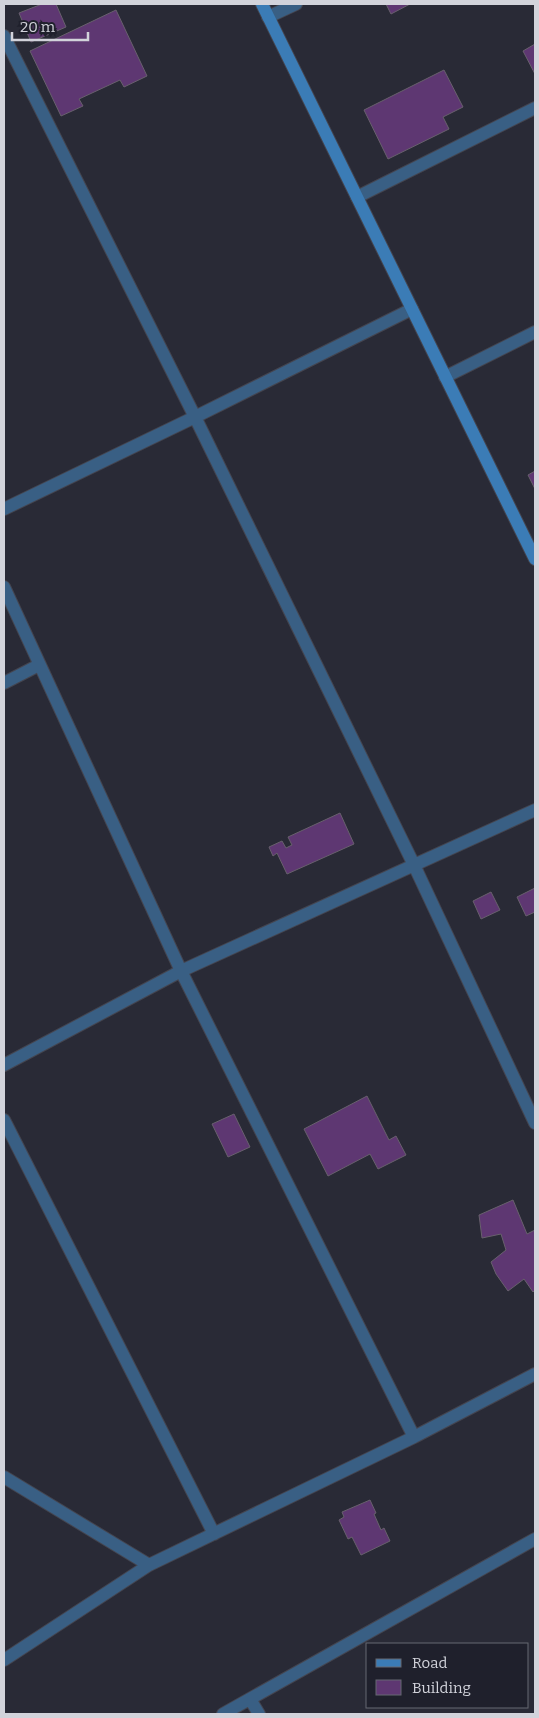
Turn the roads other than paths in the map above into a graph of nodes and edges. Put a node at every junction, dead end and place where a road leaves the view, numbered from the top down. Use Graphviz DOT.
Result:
graph roads {
  1 [pos="262,4"];
  2 [pos="296,4"];
  3 [pos="268,17"];
  4 [pos="4,36"];
  5 [pos="535,108"];
  6 [pos="357,197"];
  7 [pos="412,309"];
  8 [pos="535,332"];
  9 [pos="445,377"];
  10 [pos="195,417"];
  11 [pos="4,509"];
  12 [pos="535,559"];
  13 [pos="4,588"];
  14 [pos="39,665"];
  15 [pos="4,683"];
  16 [pos="535,810"];
  17 [pos="414,865"];
  18 [pos="181,971"];
  19 [pos="4,1065"];
  20 [pos="4,1120"];
  21 [pos="535,1123"];
  22 [pos="535,1374"];
  23 [pos="414,1437"];
  24 [pos="4,1477"];
  25 [pos="214,1534"];
  26 [pos="535,1538"];
  27 [pos="149,1565"];
  28 [pos="4,1660"];
  29 [pos="250,1699"];
  30 [pos="223,1714"];
  31 [pos="259,1714"];
  1 -- 3 [label="street"];
  2 -- 3 [label="street"];
  3 -- 6 [label="street"];
  4 -- 10 [label="street"];
  5 -- 6 [label="street"];
  6 -- 7 [label="street"];
  7 -- 9 [label="street"];
  7 -- 10 [label="street"];
  8 -- 9 [label="street"];
  9 -- 12 [label="street"];
  10 -- 11 [label="street"];
  10 -- 17 [label="street"];
  13 -- 14 [label="street"];
  14 -- 15 [label="street"];
  14 -- 18 [label="street"];
  16 -- 17 [label="street"];
  17 -- 18 [label="street"];
  17 -- 21 [label="street"];
  18 -- 19 [label="street"];
  18 -- 23 [label="street"];
  20 -- 25 [label="street"];
  22 -- 23 [label="street"];
  23 -- 25 [label="street"];
  24 -- 27 [label="street"];
  25 -- 27 [label="street"];
  26 -- 29 [label="street"];
  27 -- 28 [label="street"];
  29 -- 30 [label="street"];
  29 -- 31 [label="street"];
}
